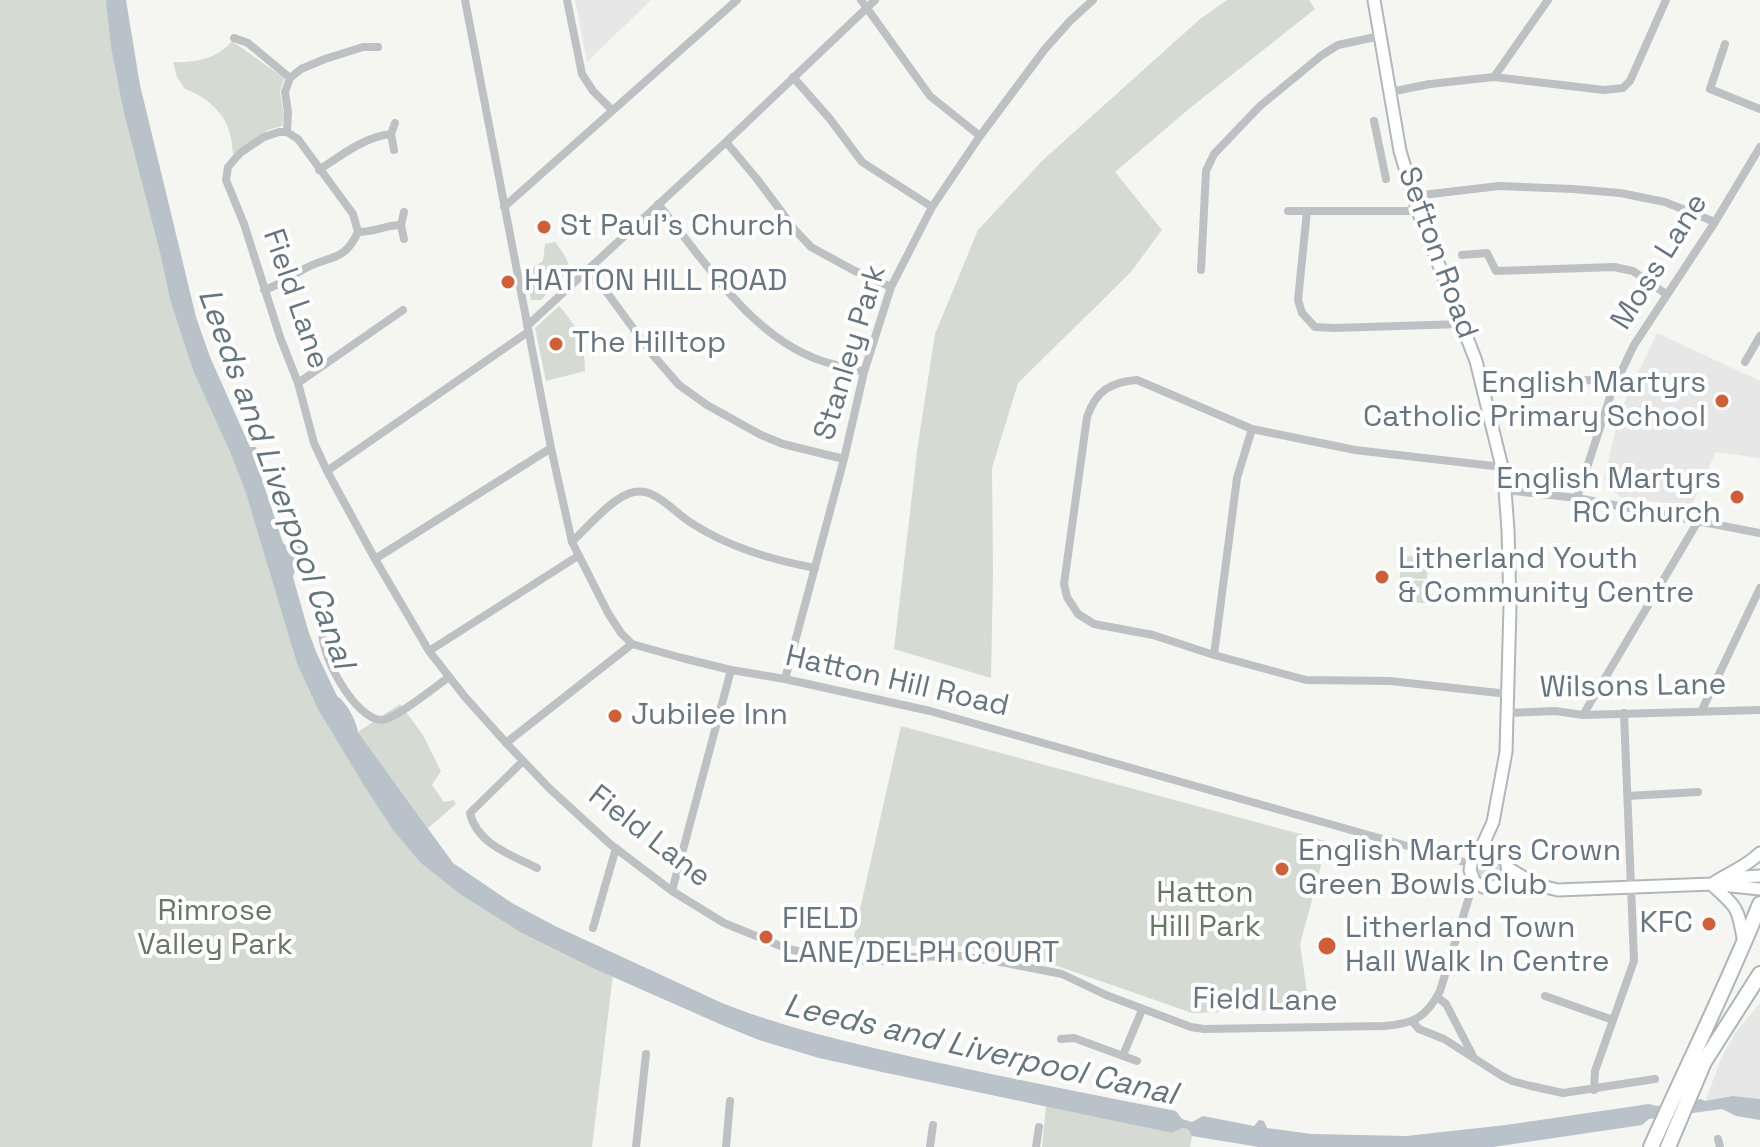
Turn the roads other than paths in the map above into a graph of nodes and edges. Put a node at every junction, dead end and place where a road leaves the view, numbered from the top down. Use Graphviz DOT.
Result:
graph roads {
  1 [pos="465,0"];
  2 [pos="567,0"];
  3 [pos="737,0"];
  4 [pos="875,0"];
  5 [pos="1093,0"];
  6 [pos="1374,0"];
  7 [pos="1548,0"];
  8 [pos="1666,0"];
  9 [pos="864,3"];
  10 [pos="1380,36"];
  11 [pos="234,38"];
  12 [pos="1725,44"];
  13 [pos="378,47"];
  14 [pos="793,77"];
  15 [pos="1494,77"];
  16 [pos="290,78"];
  17 [pos="1390,92"];
  18 [pos="1760,109"];
  19 [pos="612,110"];
  20 [pos="1374,121"];
  21 [pos="395,123"];
  22 [pos="287,132"];
  23 [pos="391,134"];
  24 [pos="980,136"];
  25 [pos="726,142"];
  26 [pos="1760,147"];
  27 [pos="394,150"];
  28 [pos="1400,151"];
  29 [pos="1381,156"];
  30 [pos="319,170"];
  31 [pos="1386,179"];
  32 [pos="1414,196"];
  33 [pos="658,204"];
  34 [pos="504,207"];
  35 [pos="932,207"];
  36 [pos="1288,211"];
  37 [pos="1307,211"];
  38 [pos="1418,211"];
  39 [pos="404,212"];
  40 [pos="1715,222"];
  41 [pos="401,225"];
  42 [pos="358,232"];
  43 [pos="404,239"];
  44 [pos="1462,255"];
  45 [pos="1201,270"];
  46 [pos="586,272"];
  47 [pos="891,287"];
  48 [pos="264,290"];
  49 [pos="1666,294"];
  50 [pos="403,310"];
  51 [pos="1462,324"];
  52 [pos="528,329"];
  53 [pos="1760,336"];
  54 [pos="1745,362"];
  55 [pos="864,372"];
  56 [pos="1532,381"];
  57 [pos="298,383"];
  58 [pos="1612,391"];
  59 [pos="1252,429"];
  60 [pos="551,448"];
  61 [pos="844,459"];
  62 [pos="1502,467"];
  63 [pos="327,471"];
  64 [pos="1505,490"];
  65 [pos="1577,498"];
  66 [pos="1697,523"];
  67 [pos="1760,533"];
  68 [pos="572,542"];
  69 [pos="578,556"];
  70 [pos="375,559"];
  71 [pos="815,568"];
  72 [pos="1760,588"];
  73 [pos="329,616"];
  74 [pos="632,644"];
  75 [pos="429,651"];
  76 [pos="1214,655"];
  77 [pos="731,670"];
  78 [pos="449,677"];
  79 [pos="785,679"];
  80 [pos="1508,694"];
  81 [pos="1702,710"];
  82 [pos="1760,710"];
  83 [pos="1507,713"];
  84 [pos="1624,713"];
  85 [pos="1583,715"];
  86 [pos="506,743"];
  87 [pos="523,761"];
  88 [pos="1698,792"];
  89 [pos="1628,796"];
  90 [pos="1493,822"];
  91 [pos="616,848"];
  92 [pos="1499,852"];
  93 [pos="1479,853"];
  94 [pos="1760,853"];
  95 [pos="1471,864"];
  96 [pos="537,868"];
  97 [pos="1508,868"];
  98 [pos="1760,876"];
  99 [pos="1474,881"];
  100 [pos="1712,884"];
  101 [pos="1499,885"];
  102 [pos="1537,885"];
  103 [pos="1631,887"];
  104 [pos="1760,889"];
  105 [pos="672,891"];
  106 [pos="1760,904"];
  107 [pos="593,928"];
  108 [pos="1744,945"];
  109 [pos="1760,974"];
  110 [pos="1545,996"];
  111 [pos="1437,997"];
  112 [pos="1142,1010"];
  113 [pos="1613,1020"];
  114 [pos="1412,1021"];
  115 [pos="1061,1039"];
  116 [pos="646,1054"];
  117 [pos="1123,1055"];
  118 [pos="1697,1060"];
  119 [pos="1137,1061"];
  120 [pos="1478,1061"];
  121 [pos="1655,1079"];
  122 [pos="1594,1090"];
  123 [pos="730,1101"];
  124 [pos="933,1125"];
  125 [pos="1039,1127"];
  126 [pos="636,1147"];
  127 [pos="726,1147"];
  128 [pos="930,1147"];
  129 [pos="1036,1147"];
  130 [pos="1651,1147"];
  131 [pos="1668,1147"];
  1 -- 34 [label="street"];
  2 -- 19 [label="street"];
  3 -- 19 [label="street"];
  4 -- 9 [label="street"];
  5 -- 24 [label="street, Stanley Park"];
  6 -- 10 [label="main road, Sefton Road"];
  7 -- 15 [label="street"];
  8 -- 15 [label="street"];
  9 -- 14 [label="street"];
  9 -- 24 [label="street"];
  10 -- 17 [label="main road, Sefton Road"];
  10 -- 45 [label="street"];
  11 -- 16 [label="street"];
  12 -- 18 [label="street"];
  13 -- 16 [label="street"];
  14 -- 25 [label="street"];
  14 -- 35 [label="street"];
  15 -- 17 [label="street"];
  16 -- 22 [label="street"];
  17 -- 28 [label="main road, Sefton Road"];
  19 -- 34 [label="street"];
  20 -- 29 [label="street"];
  21 -- 23 [label="street"];
  22 -- 30 [label="street"];
  22 -- 48 [label="street, Field Lane"];
  23 -- 27 [label="street"];
  23 -- 30 [label="street"];
  24 -- 35 [label="street, Stanley Park"];
  25 -- 33 [label="street"];
  25 -- 47 [label="street"];
  26 -- 40 [label="street, Moss Lane"];
  28 -- 29 [label="street"];
  28 -- 32 [label="main road, Sefton Road"];
  29 -- 31 [label="street"];
  30 -- 42 [label="street"];
  32 -- 38 [label="main road, Sefton Road"];
  32 -- 40 [label="street"];
  33 -- 46 [label="street"];
  33 -- 55 [label="street"];
  34 -- 52 [label="street"];
  35 -- 47 [label="street, Stanley Park"];
  36 -- 37 [label="street"];
  37 -- 38 [label="street"];
  37 -- 51 [label="street"];
  38 -- 51 [label="main road, Sefton Road"];
  39 -- 41 [label="street"];
  40 -- 49 [label="street, Moss Lane"];
  41 -- 42 [label="street"];
  41 -- 43 [label="street"];
  42 -- 48 [label="street"];
  44 -- 49 [label="street"];
  46 -- 52 [label="street"];
  46 -- 61 [label="street"];
  47 -- 55 [label="street, Stanley Park"];
  48 -- 57 [label="street, Field Lane"];
  49 -- 58 [label="street, Moss Lane"];
  50 -- 57 [label="street"];
  51 -- 62 [label="main road, Sefton Road"];
  52 -- 60 [label="street"];
  52 -- 63 [label="street"];
  53 -- 54 [label="street"];
  55 -- 61 [label="street, Stanley Park"];
  56 -- 58 [label="street"];
  57 -- 63 [label="street, Field Lane"];
  58 -- 65 [label="street, Moss Lane"];
  59 -- 62 [label="street"];
  59 -- 76 [label="street"];
  59 -- 76 [label="street"];
  60 -- 68 [label="street"];
  60 -- 70 [label="street"];
  61 -- 71 [label="street, Stanley Park"];
  62 -- 64 [label="main road, Sefton Road"];
  63 -- 70 [label="street, Field Lane"];
  64 -- 65 [label="street"];
  64 -- 80 [label="main road, Sefton Road"];
  65 -- 66 [label="street"];
  66 -- 67 [label="street"];
  66 -- 85 [label="street"];
  68 -- 69 [label="street"];
  68 -- 71 [label="street"];
  69 -- 74 [label="street"];
  69 -- 75 [label="street"];
  70 -- 75 [label="street, Field Lane"];
  71 -- 79 [label="street, Stanley Park"];
  72 -- 81 [label="street"];
  73 -- 78 [label="street"];
  74 -- 77 [label="street, Hatton Hill Road"];
  74 -- 86 [label="street"];
  75 -- 78 [label="street, Field Lane"];
  76 -- 80 [label="street"];
  77 -- 79 [label="street, Hatton Hill Road"];
  77 -- 105 [label="street"];
  78 -- 86 [label="street, Field Lane"];
  79 -- 95 [label="street, Hatton Hill Road"];
  80 -- 83 [label="main road, Sefton Road"];
  81 -- 82 [label="street, Wilsons Lane"];
  81 -- 84 [label="street, Wilsons Lane"];
  83 -- 85 [label="street, Wilsons Lane"];
  83 -- 90 [label="main road, Sefton Road"];
  84 -- 85 [label="street, Wilsons Lane"];
  84 -- 89 [label="street"];
  86 -- 87 [label="street, Field Lane"];
  87 -- 91 [label="street, Field Lane"];
  87 -- 96 [label="street"];
  88 -- 89 [label="street"];
  89 -- 103 [label="street"];
  90 -- 92 [label="main road"];
  90 -- 93 [label="main road"];
  91 -- 105 [label="street, Field Lane"];
  91 -- 107 [label="street"];
  92 -- 93 [label="main road"];
  92 -- 97 [label="main road"];
  93 -- 95 [label="main road"];
  94 -- 100 [label="main road"];
  95 -- 99 [label="main road"];
  97 -- 101 [label="main road"];
  97 -- 102 [label="main road"];
  98 -- 100 [label="main road"];
  99 -- 101 [label="main road"];
  99 -- 111 [label="street"];
  100 -- 103 [label="main road"];
  100 -- 104 [label="main road"];
  100 -- 108 [label="main road"];
  101 -- 102 [label="main road"];
  102 -- 103 [label="main road"];
  103 -- 113 [label="street"];
  105 -- 112 [label="street, Field Lane"];
  106 -- 108 [label="highway"];
  108 -- 118 [label="highway"];
  109 -- 118 [label="highway"];
  110 -- 113 [label="street"];
  111 -- 114 [label="street"];
  111 -- 120 [label="street"];
  112 -- 114 [label="street, Field Lane"];
  112 -- 117 [label="street"];
  113 -- 122 [label="street"];
  114 -- 120 [label="street"];
  115 -- 117 [label="street"];
  116 -- 126 [label="street"];
  117 -- 119 [label="street"];
  118 -- 130 [label="highway"];
  118 -- 131 [label="highway"];
  120 -- 122 [label="street"];
  121 -- 122 [label="street"];
  123 -- 127 [label="street"];
  124 -- 128 [label="street"];
  125 -- 129 [label="street"];
}
